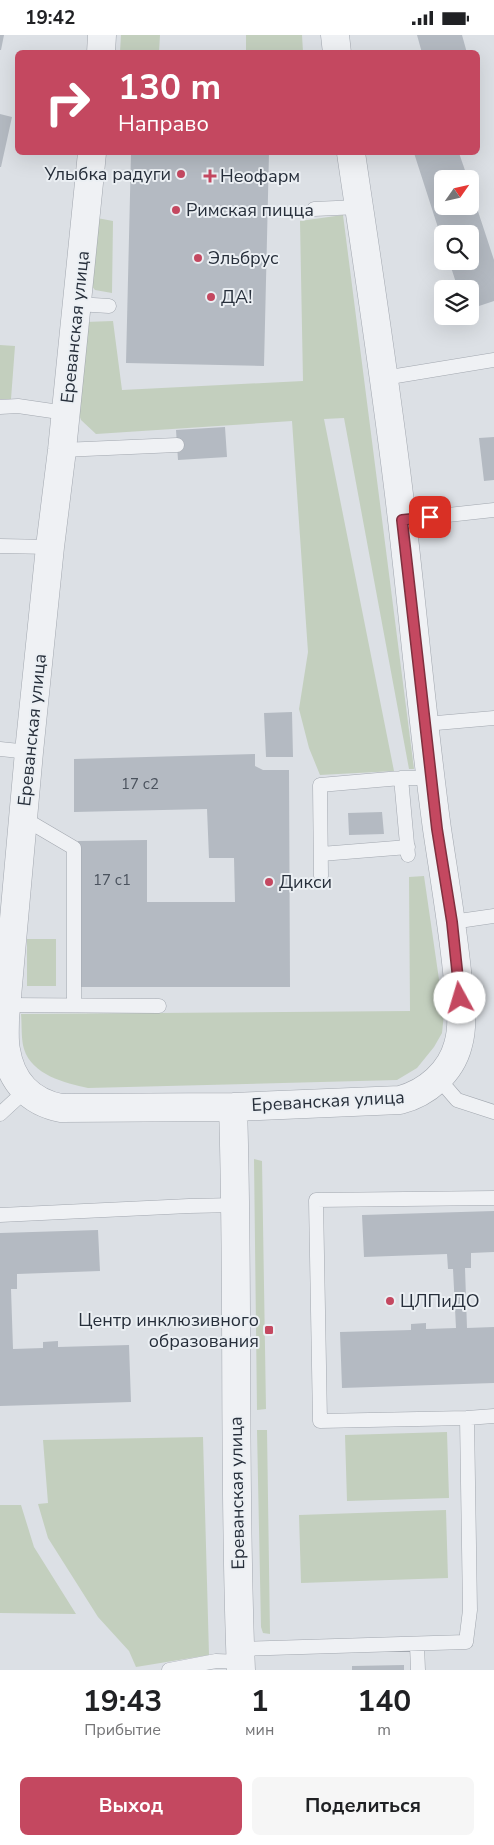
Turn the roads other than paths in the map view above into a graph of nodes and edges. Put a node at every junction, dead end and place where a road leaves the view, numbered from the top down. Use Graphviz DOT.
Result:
graph roads {
  1 [pos="102,35"];
  2 [pos="335,35"];
  3 [pos="101,50"];
  4 [pos="337,50"];
  5 [pos="92,155"];
  6 [pos="351,155"];
  7 [pos="359,207"];
  8 [pos="314,209"];
  9 [pos="77,304"];
  10 [pos="108,306"];
  11 [pos="494,360"];
  12 [pos="384,378"];
  13 [pos="0,407"];
  14 [pos="66,413"];
  15 [pos="177,445"];
  16 [pos="62,450"];
  17 [pos="494,510"];
  18 [pos="402,520"];
  19 [pos="0,546"];
  20 [pos="50,547"];
  21 [pos="494,718"];
  22 [pos="426,724"];
  23 [pos="0,749"];
  24 [pos="29,752"];
  25 [pos="400,778"];
  26 [pos="431,778"];
  27 [pos="23,818"];
  28 [pos="320,854"];
  29 [pos="321,875"];
  30 [pos="494,916"];
  31 [pos="452,922"];
  32 [pos="5,952"];
  33 [pos="6,1005"];
  34 [pos="74,1005"];
  35 [pos="160,1005"];
  36 [pos="438,1078"];
  37 [pos="25,1091"];
  38 [pos="233,1107"];
  39 [pos="494,1112"];
  40 [pos="0,1114"];
  41 [pos="494,1198"];
  42 [pos="236,1205"];
  43 [pos="0,1215"];
  44 [pos="494,1416"];
  45 [pos="467,1418"];
  46 [pos="417,1645"];
  47 [pos="241,1660"];
  48 [pos="169,1670"];
  49 [pos="418,1670"];
  1 -- 3 [label="street"];
  2 -- 4 [label="street"];
  5 -- 9 [label="street, Ереванская улица"];
  6 -- 7 [label="street, Ереванская улица"];
  7 -- 8 [label="lane"];
  7 -- 12 [label="street, Ереванская улица"];
  9 -- 10 [label="lane"];
  9 -- 14 [label="street, Ереванская улица"];
  11 -- 12 [label="lane"];
  12 -- 18 [label="street, Ереванская улица"];
  13 -- 14 [label="lane"];
  14 -- 16 [label="street, Ереванская улица"];
  15 -- 16 [label="lane"];
  16 -- 20 [label="street, Ереванская улица"];
  17 -- 18 [label="lane"];
  18 -- 22 [label="street, Ереванская улица"];
  19 -- 20 [label="lane"];
  20 -- 24 [label="street, Ереванская улица"];
  21 -- 22 [label="lane"];
  22 -- 26 [label="street, Ереванская улица"];
  23 -- 24 [label="lane"];
  24 -- 27 [label="street, Ереванская улица"];
  25 -- 26 [label="lane"];
  25 -- 28 [label="lane"];
  25 -- 28 [label="lane"];
  26 -- 31 [label="street, Ереванская улица"];
  27 -- 32 [label="street, Ереванская улица"];
  27 -- 34 [label="lane"];
  28 -- 29 [label="lane"];
  30 -- 31 [label="lane"];
  31 -- 36 [label="street, Ереванская улица"];
  32 -- 33 [label="street, Ереванская улица"];
  33 -- 34 [label="lane"];
  33 -- 37 [label="street, Ереванская улица"];
  34 -- 35 [label="lane"];
  36 -- 38 [label="street, Ереванская улица"];
  36 -- 39 [label="lane"];
  37 -- 38 [label="street, Ереванская улица"];
  37 -- 40 [label="lane"];
  38 -- 42 [label="street, Ереванская улица"];
  41 -- 45 [label="lane"];
  42 -- 43 [label="lane"];
  42 -- 47 [label="street, Ереванская улица"];
  44 -- 45 [label="lane"];
  45 -- 46 [label="lane"];
  46 -- 47 [label="lane"];
  46 -- 49 [label="lane"];
  47 -- 48 [label="lane"];
}
